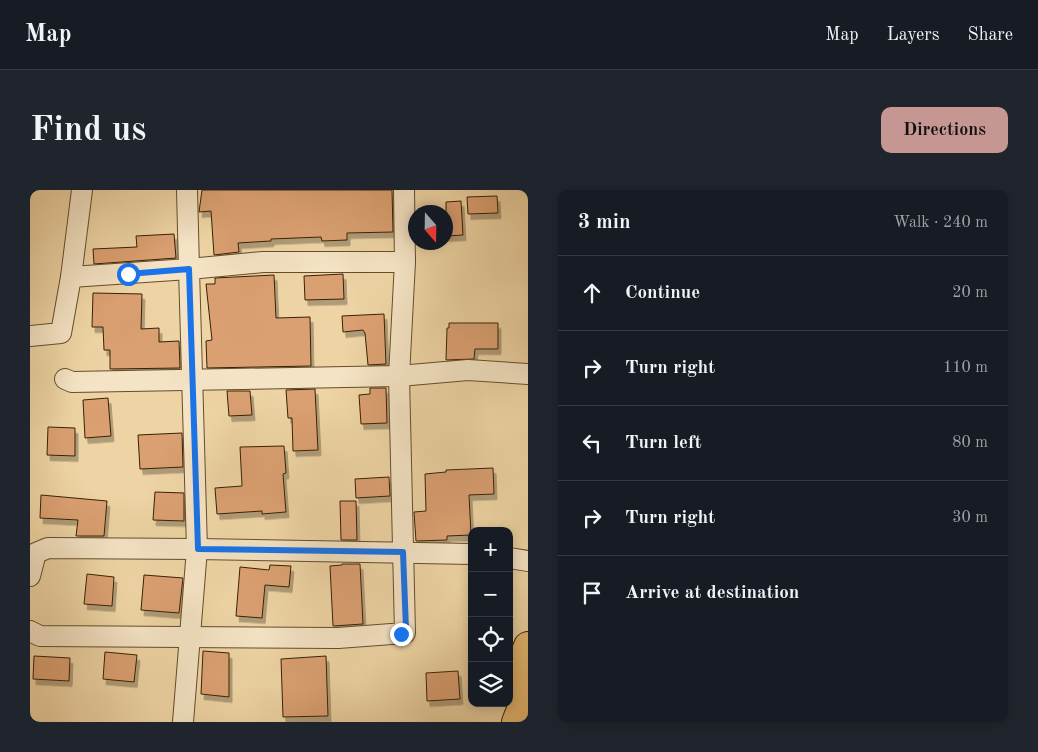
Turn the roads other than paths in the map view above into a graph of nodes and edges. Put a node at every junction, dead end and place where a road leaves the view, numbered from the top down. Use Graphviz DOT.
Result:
graph roads {
  1 [pos="82,190"];
  2 [pos="187,190"];
  3 [pos="404,190"];
  4 [pos="405,262"];
  5 [pos="189,269"];
  6 [pos="71,277"];
  7 [pos="30,336"];
  8 [pos="528,374"];
  9 [pos="399,376"];
  10 [pos="65,379"];
  11 [pos="193,380"];
  12 [pos="198,549"];
  13 [pos="403,552"];
  14 [pos="468,554"];
  15 [pos="513,558"];
  16 [pos="528,560"];
  17 [pos="30,576"];
  18 [pos="30,631"];
  19 [pos="190,635"];
  20 [pos="528,646"];
  21 [pos="513,682"];
  22 [pos="528,692"];
  23 [pos="503,707"];
  24 [pos="183,722"];
  25 [pos="497,722"];
  26 [pos="516,722"];
  1 -- 6 [label="street"];
  2 -- 5 [label="street"];
  3 -- 4 [label="street"];
  4 -- 5 [label="street"];
  4 -- 9 [label="street"];
  5 -- 6 [label="street"];
  5 -- 11 [label="street"];
  6 -- 7 [label="street"];
  8 -- 9 [label="street"];
  9 -- 11 [label="street"];
  9 -- 13 [label="street"];
  10 -- 11 [label="street"];
  11 -- 12 [label="street"];
  12 -- 13 [label="street"];
  12 -- 17 [label="street"];
  12 -- 19 [label="street"];
  13 -- 14 [label="street"];
  13 -- 19 [label="street"];
  15 -- 16 [label="street"];
  18 -- 19 [label="street"];
  19 -- 24 [label="street"];
  20 -- 21 [label="highway"];
  22 -- 26 [label="highway"];
  23 -- 25 [label="highway"];
}
